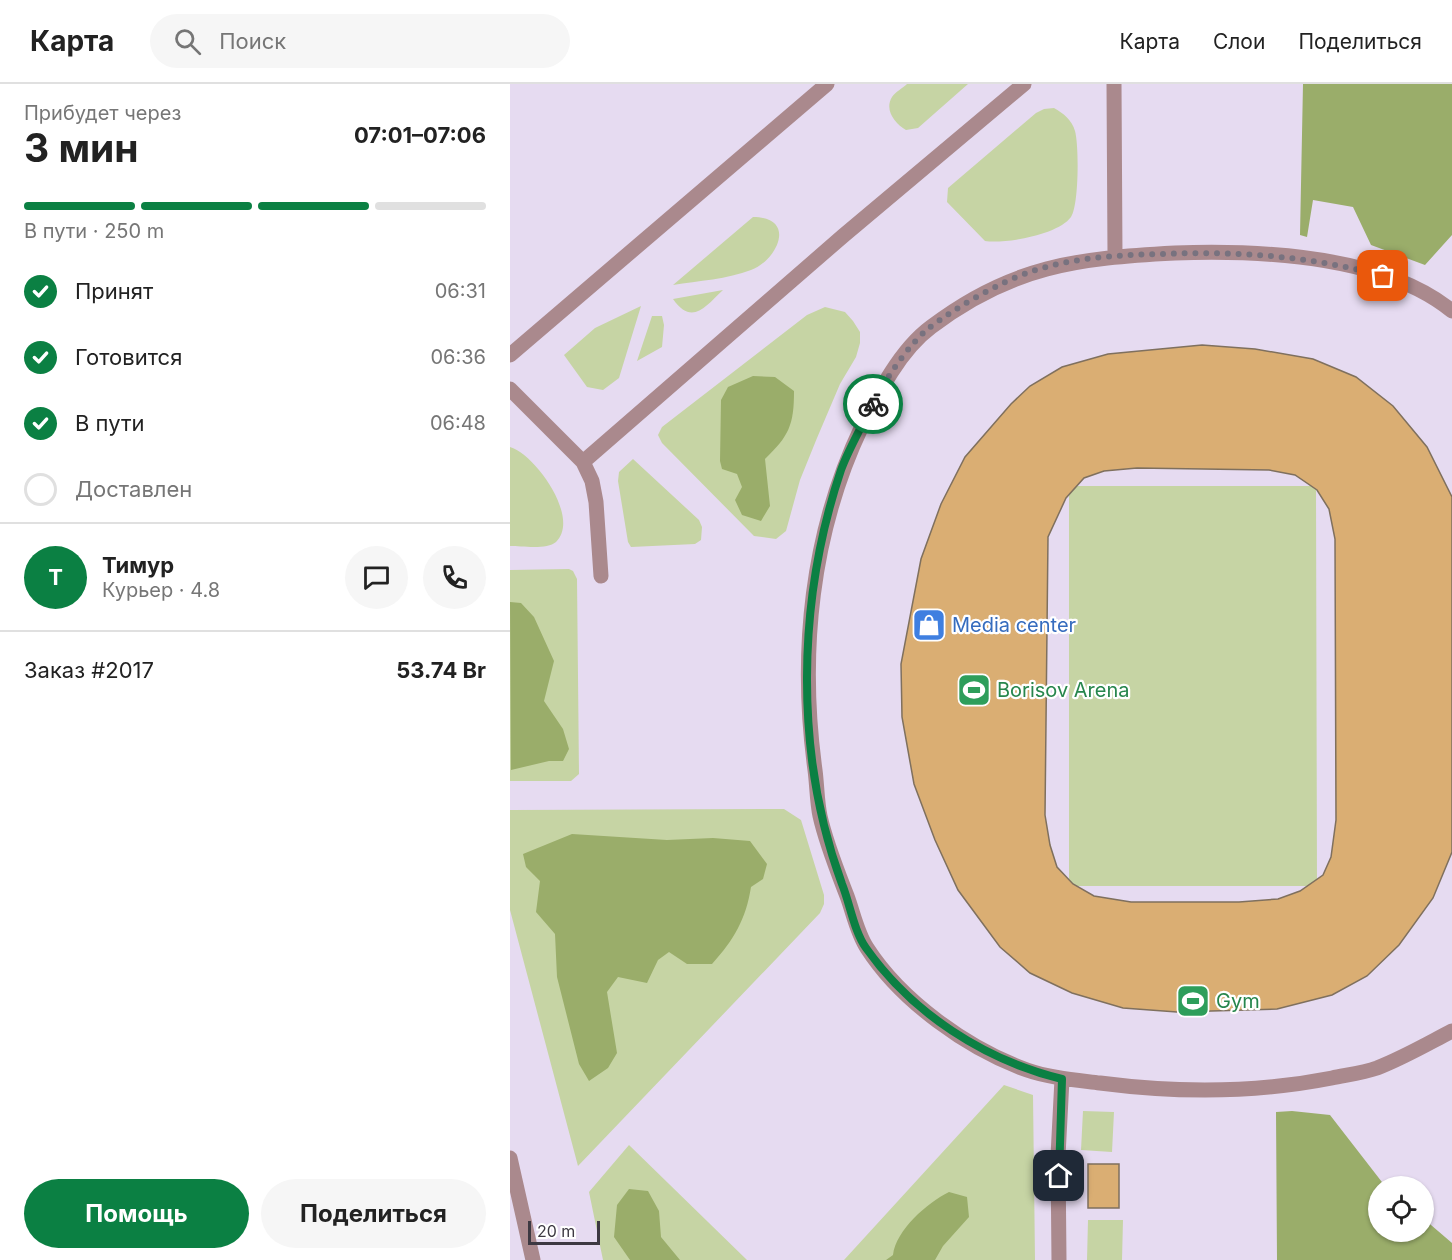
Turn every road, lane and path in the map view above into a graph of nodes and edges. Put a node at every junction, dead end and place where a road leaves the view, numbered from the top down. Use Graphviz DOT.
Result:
graph roads {
  1 [pos="827,84"];
  2 [pos="1024,84"];
  3 [pos="1114,84"];
  4 [pos="1115,255"];
  5 [pos="1452,311"];
  6 [pos="510,355"];
  7 [pos="510,388"];
  8 [pos="583,462"];
  9 [pos="600,576"];
  10 [pos="1452,1031"];
  11 [pos="1062,1079"];
  12 [pos="510,1158"];
  13 [pos="533,1260"];
  14 [pos="1059,1260"];
  1 -- 6 [label="street"];
  2 -- 8 [label="street"];
  3 -- 4 [label="street"];
  4 -- 5 [label="street"];
  4 -- 11 [label="street"];
  7 -- 8 [label="street"];
  8 -- 9 [label="street"];
  10 -- 11 [label="street"];
  11 -- 14 [label="street"];
  12 -- 13 [label="street"];
}
